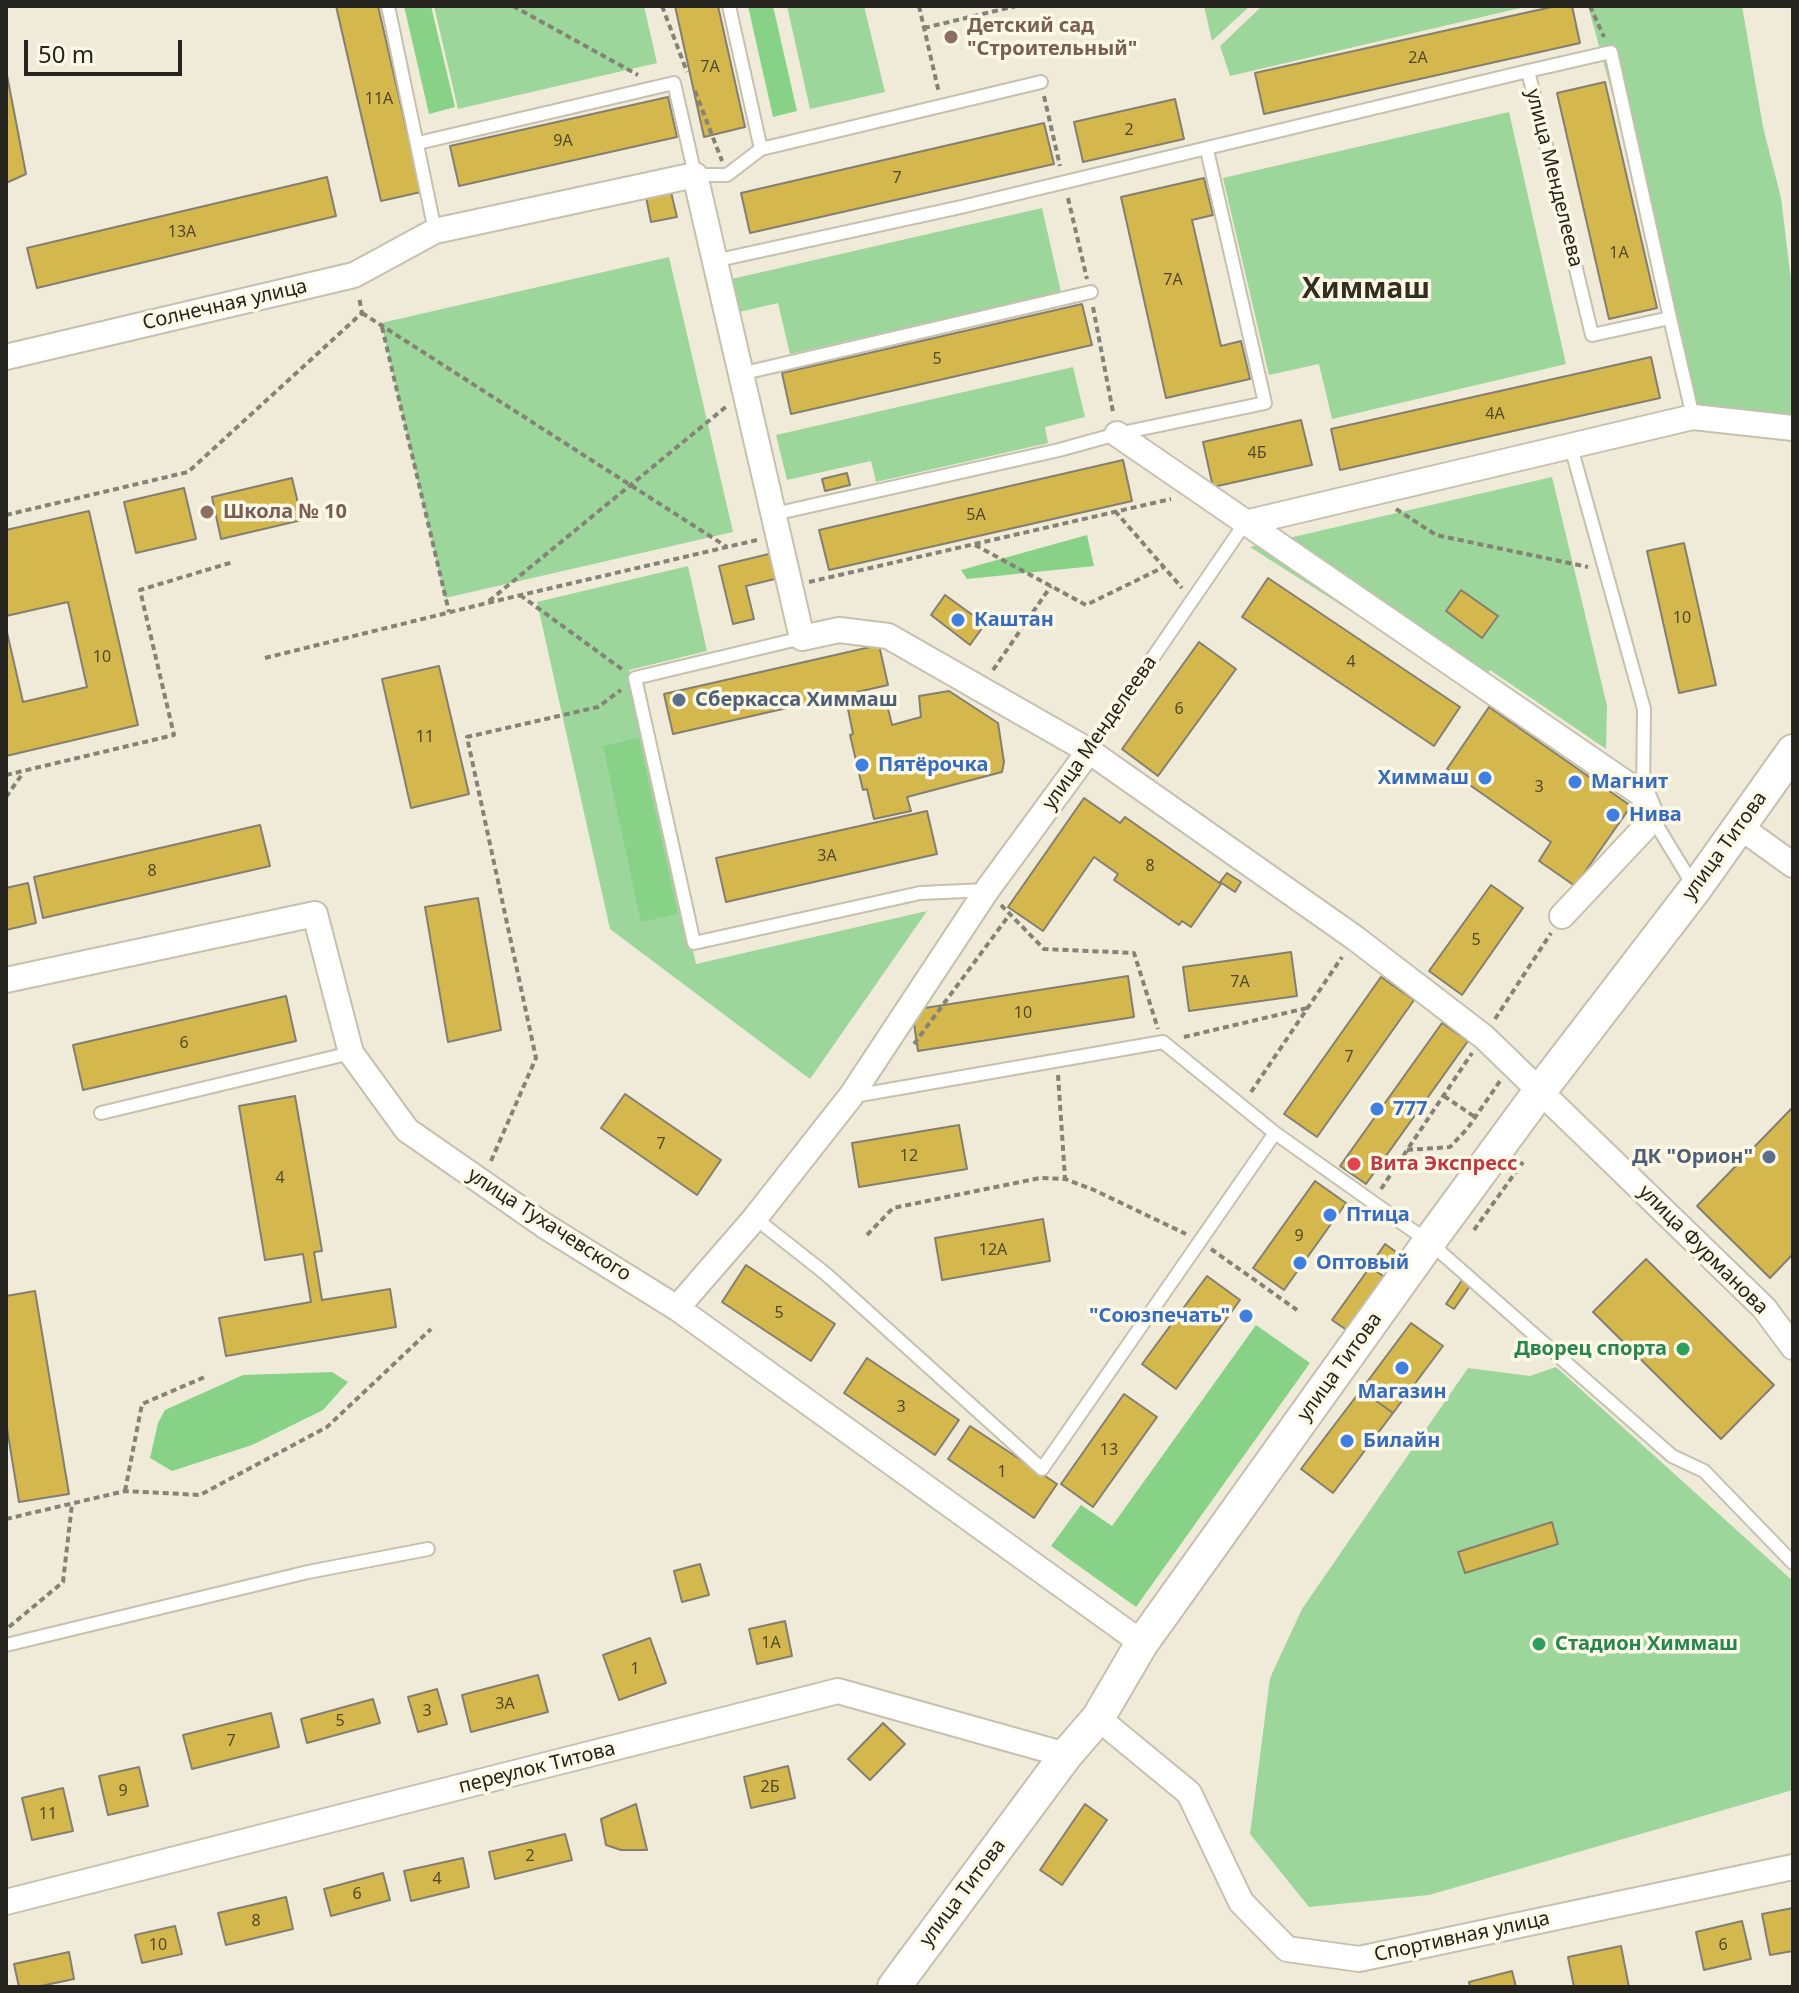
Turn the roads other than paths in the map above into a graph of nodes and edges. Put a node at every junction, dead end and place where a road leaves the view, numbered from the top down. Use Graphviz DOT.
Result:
graph roads {
  1 [pos="388,6"];
  2 [pos="729,6"];
  3 [pos="1528,71"];
  4 [pos="1041,82"];
  5 [pos="418,143"];
  6 [pos="761,149"];
  7 [pos="1207,150"];
  8 [pos="695,175"];
  9 [pos="435,231"];
  10 [pos="714,261"];
  11 [pos="1091,292"];
  12 [pos="1670,318"];
  13 [pos="6,357"];
  14 [pos="743,383"];
  15 [pos="1693,417"];
  16 [pos="1793,428"];
  17 [pos="1117,434"];
  18 [pos="1571,447"];
  19 [pos="1245,523"];
  20 [pos="776,525"];
  21 [pos="802,638"];
  22 [pos="1089,751"];
  23 [pos="1793,751"];
  24 [pos="1643,795"];
  25 [pos="1653,819"];
  26 [pos="1740,827"];
  27 [pos="1793,865"];
  28 [pos="1695,889"];
  29 [pos="987,890"];
  30 [pos="1562,916"];
  31 [pos="6,980"];
  32 [pos="351,1053"];
  33 [pos="1540,1091"];
  34 [pos="851,1096"];
  35 [pos="101,1113"];
  36 [pos="1275,1133"];
  37 [pos="755,1218"];
  38 [pos="1440,1251"];
  39 [pos="677,1308"];
  40 [pos="1793,1347"];
  41 [pos="428,1549"];
  42 [pos="1793,1563"];
  43 [pos="1142,1643"];
  44 [pos="6,1645"];
  45 [pos="1098,1718"];
  46 [pos="1066,1755"];
  47 [pos="1793,1867"];
  48 [pos="6,1902"];
  49 [pos="894,1987"];
  1 -- 5 [label="lane"];
  2 -- 6 [label="lane"];
  3 -- 7 [label="lane, улица Менделеева"];
  3 -- 12 [label="lane, улица Менделеева"];
  3 -- 12 [label="lane"];
  4 -- 6 [label="lane"];
  5 -- 8 [label="lane"];
  5 -- 9 [label="lane"];
  6 -- 8 [label="lane, Солнечная улица"];
  7 -- 10 [label="lane, улица Менделеева"];
  7 -- 17 [label="lane"];
  8 -- 9 [label="street, Солнечная улица"];
  8 -- 10 [label="street"];
  9 -- 13 [label="street, Солнечная улица"];
  10 -- 14 [label="street"];
  11 -- 14 [label="lane"];
  12 -- 15 [label="lane"];
  14 -- 20 [label="street"];
  15 -- 16 [label="street"];
  15 -- 18 [label="street"];
  17 -- 19 [label="street"];
  17 -- 20 [label="lane"];
  18 -- 19 [label="street"];
  18 -- 24 [label="lane"];
  19 -- 22 [label="lane, улица Менделеева"];
  19 -- 24 [label="street"];
  20 -- 21 [label="street"];
  21 -- 22 [label="street, улица Фурманова"];
  21 -- 29 [label="lane"];
  22 -- 29 [label="street, улица Менделеева"];
  22 -- 33 [label="street, улица Фурманова"];
  23 -- 26 [label="street, улица Титова"];
  24 -- 25 [label="street"];
  25 -- 28 [label="lane"];
  25 -- 30 [label="street"];
  26 -- 27 [label="street"];
  26 -- 28 [label="street, улица Титова"];
  28 -- 33 [label="street, улица Титова"];
  29 -- 34 [label="street, улица Менделеева"];
  31 -- 32 [label="street, улица Тухачевского"];
  32 -- 35 [label="lane"];
  32 -- 39 [label="street, улица Тухачевского"];
  33 -- 38 [label="street, улица Титова"];
  33 -- 40 [label="street, улица Фурманова"];
  34 -- 36 [label="lane"];
  34 -- 37 [label="street, улица Менделеева"];
  36 -- 37 [label="lane"];
  36 -- 38 [label="lane"];
  37 -- 39 [label="street, улица Менделеева"];
  38 -- 42 [label="lane"];
  38 -- 43 [label="street, улица Титова"];
  39 -- 43 [label="street, улица Тухачевского"];
  41 -- 44 [label="lane"];
  43 -- 45 [label="street, улица Титова"];
  45 -- 46 [label="street, улица Титова"];
  45 -- 47 [label="street, Спортивная улица"];
  46 -- 48 [label="street, переулок Титова"];
  46 -- 49 [label="street, улица Титова"];
}
